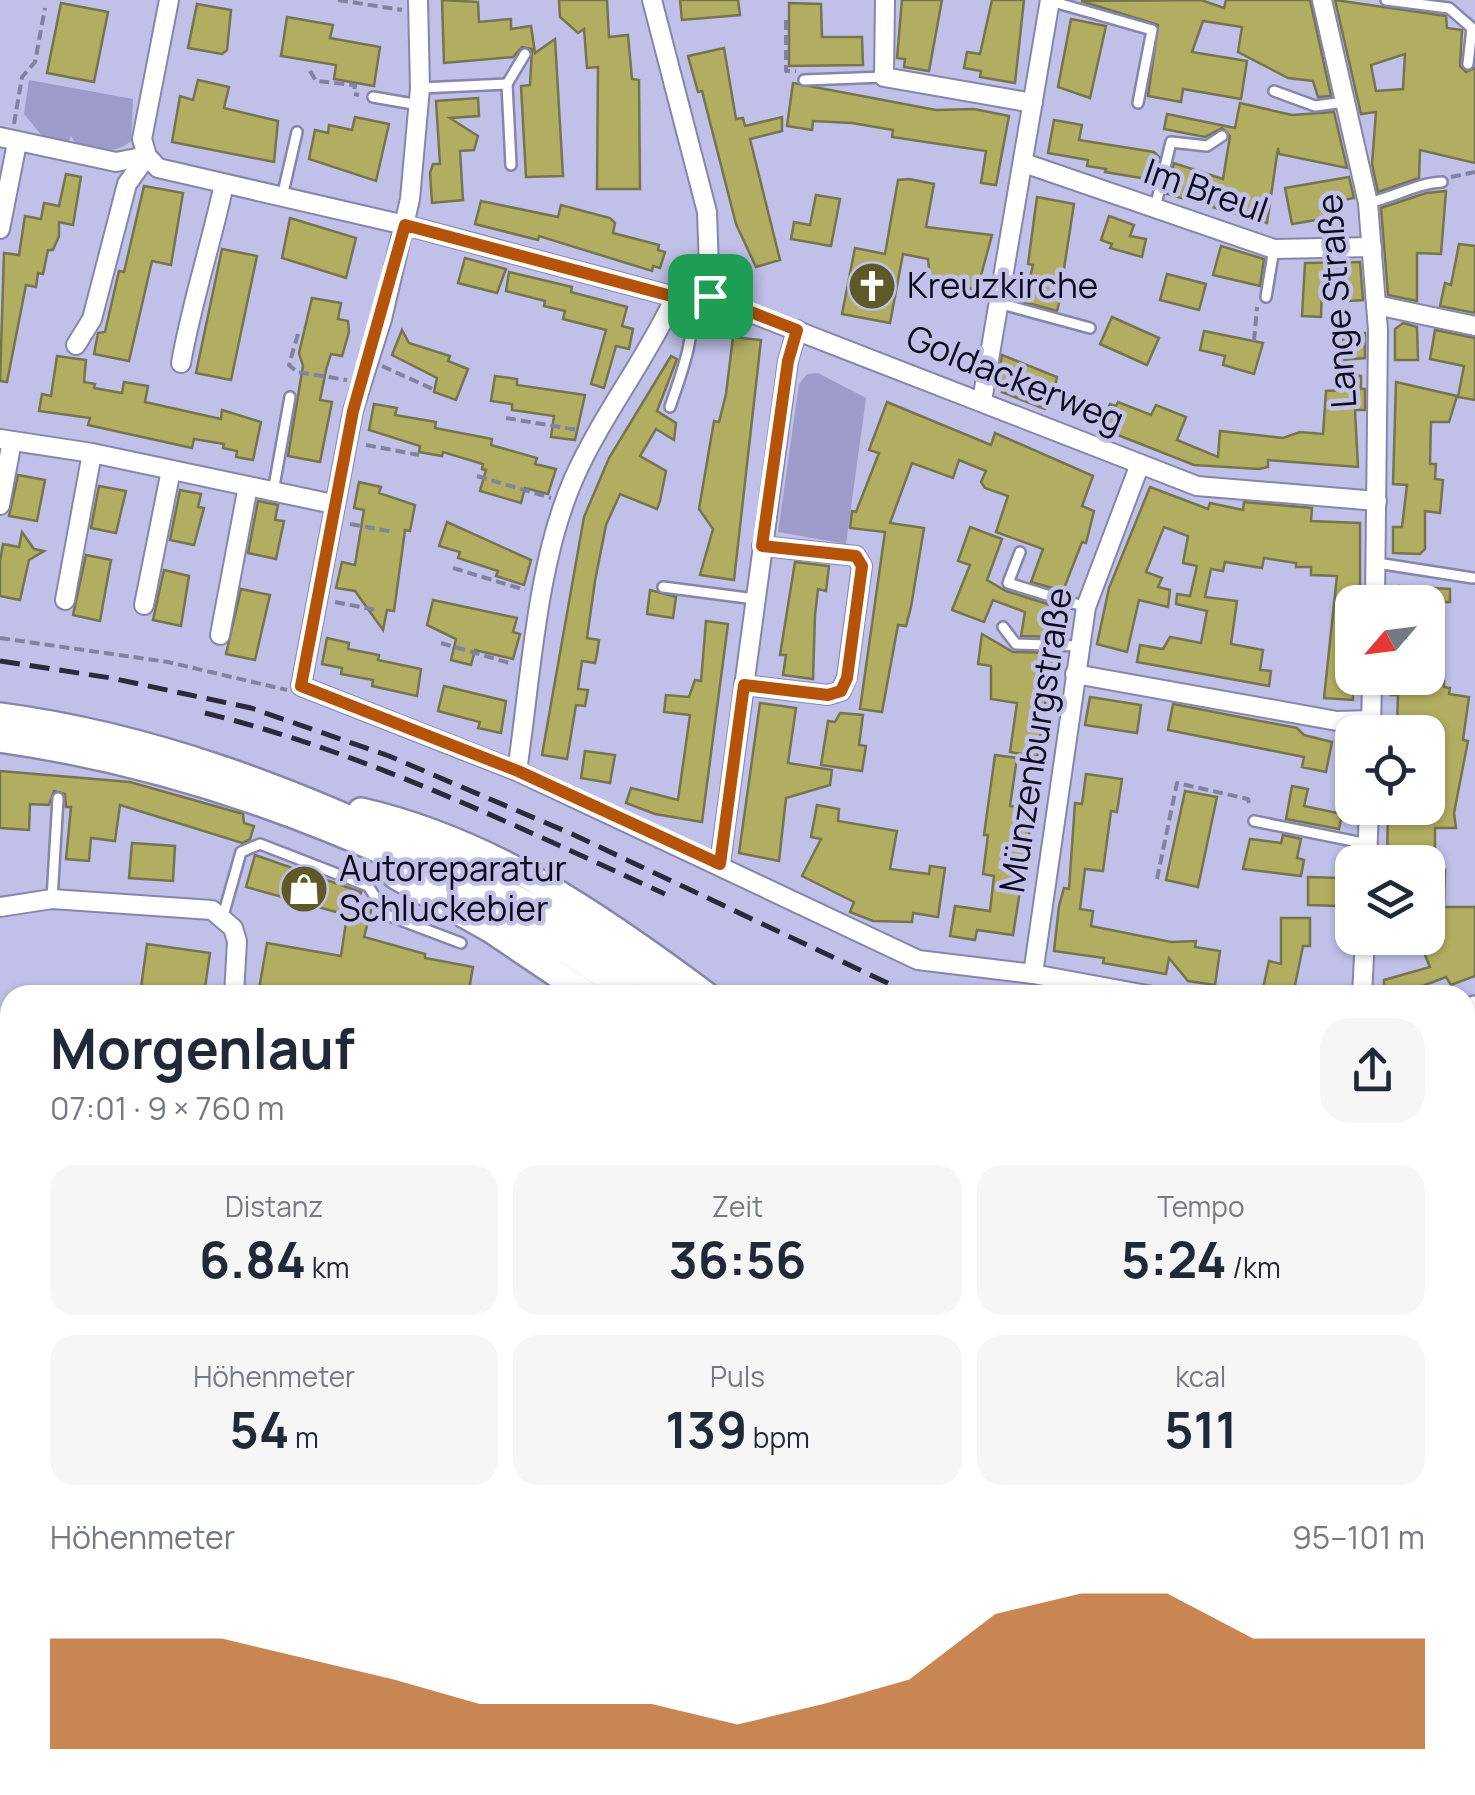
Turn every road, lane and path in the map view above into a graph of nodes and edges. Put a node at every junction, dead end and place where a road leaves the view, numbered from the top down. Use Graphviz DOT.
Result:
graph roads {
  1 [pos="169,0"];
  2 [pos="338,0"];
  3 [pos="652,0"];
  4 [pos="886,0"];
  5 [pos="1050,0"];
  6 [pos="1322,0"];
  7 [pos="1386,0"];
  8 [pos="418,6"];
  9 [pos="46,8"];
  10 [pos="786,20"];
  11 [pos="525,54"];
  12 [pos="1468,64"];
  13 [pos="310,71"];
  14 [pos="884,77"];
  15 [pos="816,78"];
  16 [pos="804,80"];
  17 [pos="507,84"];
  18 [pos="1274,91"];
  19 [pos="419,96"];
  20 [pos="373,97"];
  21 [pos="1345,102"];
  22 [pos="1033,103"];
  23 [pos="1138,103"];
  24 [pos="297,132"];
  25 [pos="1222,136"];
  26 [pos="10,140"];
  27 [pos="146,156"];
  28 [pos="1024,164"];
  29 [pos="511,166"];
  30 [pos="1475,172"];
  31 [pos="1442,182"];
  32 [pos="224,184"];
  33 [pos="282,197"];
  34 [pos="1368,203"];
  35 [pos="1156,208"];
  36 [pos="405,225"];
  37 [pos="0,230"];
  38 [pos="1372,248"];
  39 [pos="1274,249"];
  40 [pos="692,297"];
  41 [pos="1266,297"];
  42 [pos="998,304"];
  43 [pos="1376,306"];
  44 [pos="1475,326"];
  45 [pos="1090,328"];
  46 [pos="797,330"];
  47 [pos="298,334"];
  48 [pos="1254,341"];
  49 [pos="76,345"];
  50 [pos="369,360"];
  51 [pos="181,363"];
  52 [pos="362,383"];
  53 [pos="437,392"];
  54 [pos="290,397"];
  55 [pos="982,401"];
  56 [pos="670,407"];
  57 [pos="506,418"];
  58 [pos="598,433"];
  59 [pos="6,440"];
  60 [pos="346,442"];
  61 [pos="92,453"];
  62 [pos="419,454"];
  63 [pos="1140,464"];
  64 [pos="171,470"];
  65 [pos="477,476"];
  66 [pos="248,486"];
  67 [pos="273,492"];
  68 [pos="1377,501"];
  69 [pos="565,502"];
  70 [pos="0,504"];
  71 [pos="332,512"];
  72 [pos="392,532"];
  73 [pos="762,546"];
  74 [pos="1020,552"];
  75 [pos="1376,563"];
  76 [pos="454,568"];
  77 [pos="1473,578"];
  78 [pos="1375,585"];
  79 [pos="663,587"];
  80 [pos="544,596"];
  81 [pos="316,599"];
  82 [pos="66,600"];
  83 [pos="755,600"];
  84 [pos="144,605"];
  85 [pos="1086,607"];
  86 [pos="376,610"];
  87 [pos="1003,626"];
  88 [pos="220,635"];
  89 [pos="0,638"];
  90 [pos="441,644"];
  91 [pos="1079,646"];
  92 [pos="532,670"];
  93 [pos="1075,674"];
  94 [pos="744,685"];
  95 [pos="301,686"];
  96 [pos="0,716"];
  97 [pos="1335,722"];
  98 [pos="0,739"];
  99 [pos="518,771"];
  100 [pos="58,798"];
  101 [pos="307,810"];
  102 [pos="1254,821"];
  103 [pos="1340,845"];
  104 [pos="720,864"];
  105 [pos="1157,878"];
  106 [pos="52,898"];
  107 [pos="0,907"];
  108 [pos="223,916"];
  109 [pos="462,943"];
  110 [pos="1364,955"];
  111 [pos="1033,974"];
  112 [pos="235,985"];
  113 [pos="573,985"];
  114 [pos="615,985"];
  115 [pos="658,985"];
  116 [pos="691,985"];
  117 [pos="1093,985"];
  118 [pos="1363,985"];
  1 -- 27 [label="street"];
  2 -- 8 [label="path"];
  3 -- 40 [label="street"];
  4 -- 14 [label="street"];
  5 -- 22 [label="street"];
  5 -- 23 [label="lane"];
  6 -- 21 [label="street, Lange Straße"];
  7 -- 12 [label="lane"];
  8 -- 19 [label="street"];
  9 -- 26 [label="path"];
  10 -- 15 [label="path"];
  11 -- 17 [label="lane"];
  13 -- 20 [label="path"];
  14 -- 15 [label="lane"];
  14 -- 22 [label="street"];
  15 -- 16 [label="lane"];
  17 -- 19 [label="lane"];
  17 -- 29 [label="lane"];
  18 -- 21 [label="lane"];
  19 -- 20 [label="lane"];
  19 -- 36 [label="street"];
  21 -- 34 [label="street, Lange Straße"];
  22 -- 28 [label="street"];
  24 -- 33 [label="lane"];
  25 -- 35 [label="lane"];
  26 -- 27 [label="street"];
  26 -- 37 [label="street"];
  27 -- 32 [label="street, Goldackerweg"];
  27 -- 49 [label="street"];
  28 -- 35 [label="street, Im Breul"];
  28 -- 42 [label="street"];
  30 -- 31 [label="path"];
  31 -- 34 [label="lane"];
  32 -- 33 [label="street, Goldackerweg"];
  32 -- 51 [label="street"];
  33 -- 36 [label="street, Goldackerweg"];
  34 -- 38 [label="street, Lange Straße"];
  35 -- 39 [label="street, Im Breul"];
  36 -- 40 [label="street, Goldackerweg"];
  36 -- 50 [label="street"];
  38 -- 39 [label="street, Im Breul"];
  38 -- 43 [label="street, Lange Straße"];
  39 -- 41 [label="lane"];
  40 -- 46 [label="street, Goldackerweg"];
  40 -- 56 [label="lane"];
  40 -- 58 [label="street"];
  41 -- 48 [label="path"];
  42 -- 45 [label="lane"];
  42 -- 55 [label="street"];
  43 -- 44 [label="street"];
  43 -- 68 [label="street, Lange Straße"];
  46 -- 55 [label="street, Goldackerweg"];
  46 -- 73 [label="street"];
  47 -- 52 [label="path"];
  50 -- 52 [label="street"];
  50 -- 53 [label="path"];
  52 -- 60 [label="street"];
  54 -- 67 [label="lane"];
  55 -- 63 [label="street, Goldackerweg"];
  57 -- 58 [label="path"];
  58 -- 69 [label="street"];
  59 -- 61 [label="street"];
  59 -- 70 [label="street"];
  60 -- 62 [label="path"];
  60 -- 71 [label="street"];
  61 -- 64 [label="street"];
  61 -- 82 [label="street"];
  63 -- 68 [label="street, Goldackerweg"];
  63 -- 85 [label="street, Münzenburgstraße"];
  64 -- 66 [label="street"];
  64 -- 84 [label="street"];
  65 -- 69 [label="path"];
  66 -- 67 [label="street"];
  66 -- 88 [label="street"];
  67 -- 71 [label="street"];
  68 -- 75 [label="street, Lange Straße"];
  69 -- 80 [label="street"];
  71 -- 72 [label="path"];
  71 -- 81 [label="street"];
  73 -- 83 [label="street"];
  73 -- 94 [label="street"];
  74 -- 85 [label="lane"];
  75 -- 77 [label="lane"];
  75 -- 78 [label="street, Lange Straße"];
  76 -- 80 [label="path"];
  79 -- 83 [label="lane"];
  80 -- 92 [label="street"];
  81 -- 86 [label="path"];
  81 -- 95 [label="street"];
  83 -- 94 [label="street"];
  85 -- 91 [label="street, Münzenburgstraße"];
  87 -- 91 [label="lane"];
  89 -- 95 [label="path"];
  90 -- 92 [label="path"];
  91 -- 93 [label="street, Münzenburgstraße"];
  92 -- 99 [label="street"];
  93 -- 97 [label="street"];
  93 -- 111 [label="street, Münzenburgstraße"];
  94 -- 104 [label="street"];
  95 -- 99 [label="street"];
  96 -- 101 [label="main road"];
  98 -- 101 [label="main road"];
  99 -- 104 [label="street"];
  100 -- 106 [label="lane"];
  101 -- 113 [label="main road"];
  101 -- 114 [label="main road"];
  101 -- 115 [label="main road"];
  101 -- 116 [label="main road"];
  102 -- 103 [label="lane"];
  102 -- 105 [label="path"];
  104 -- 111 [label="street"];
  106 -- 107 [label="street"];
  106 -- 108 [label="street"];
  108 -- 109 [label="lane"];
  108 -- 112 [label="street"];
  110 -- 118 [label="street"];
  111 -- 117 [label="street"];
}
